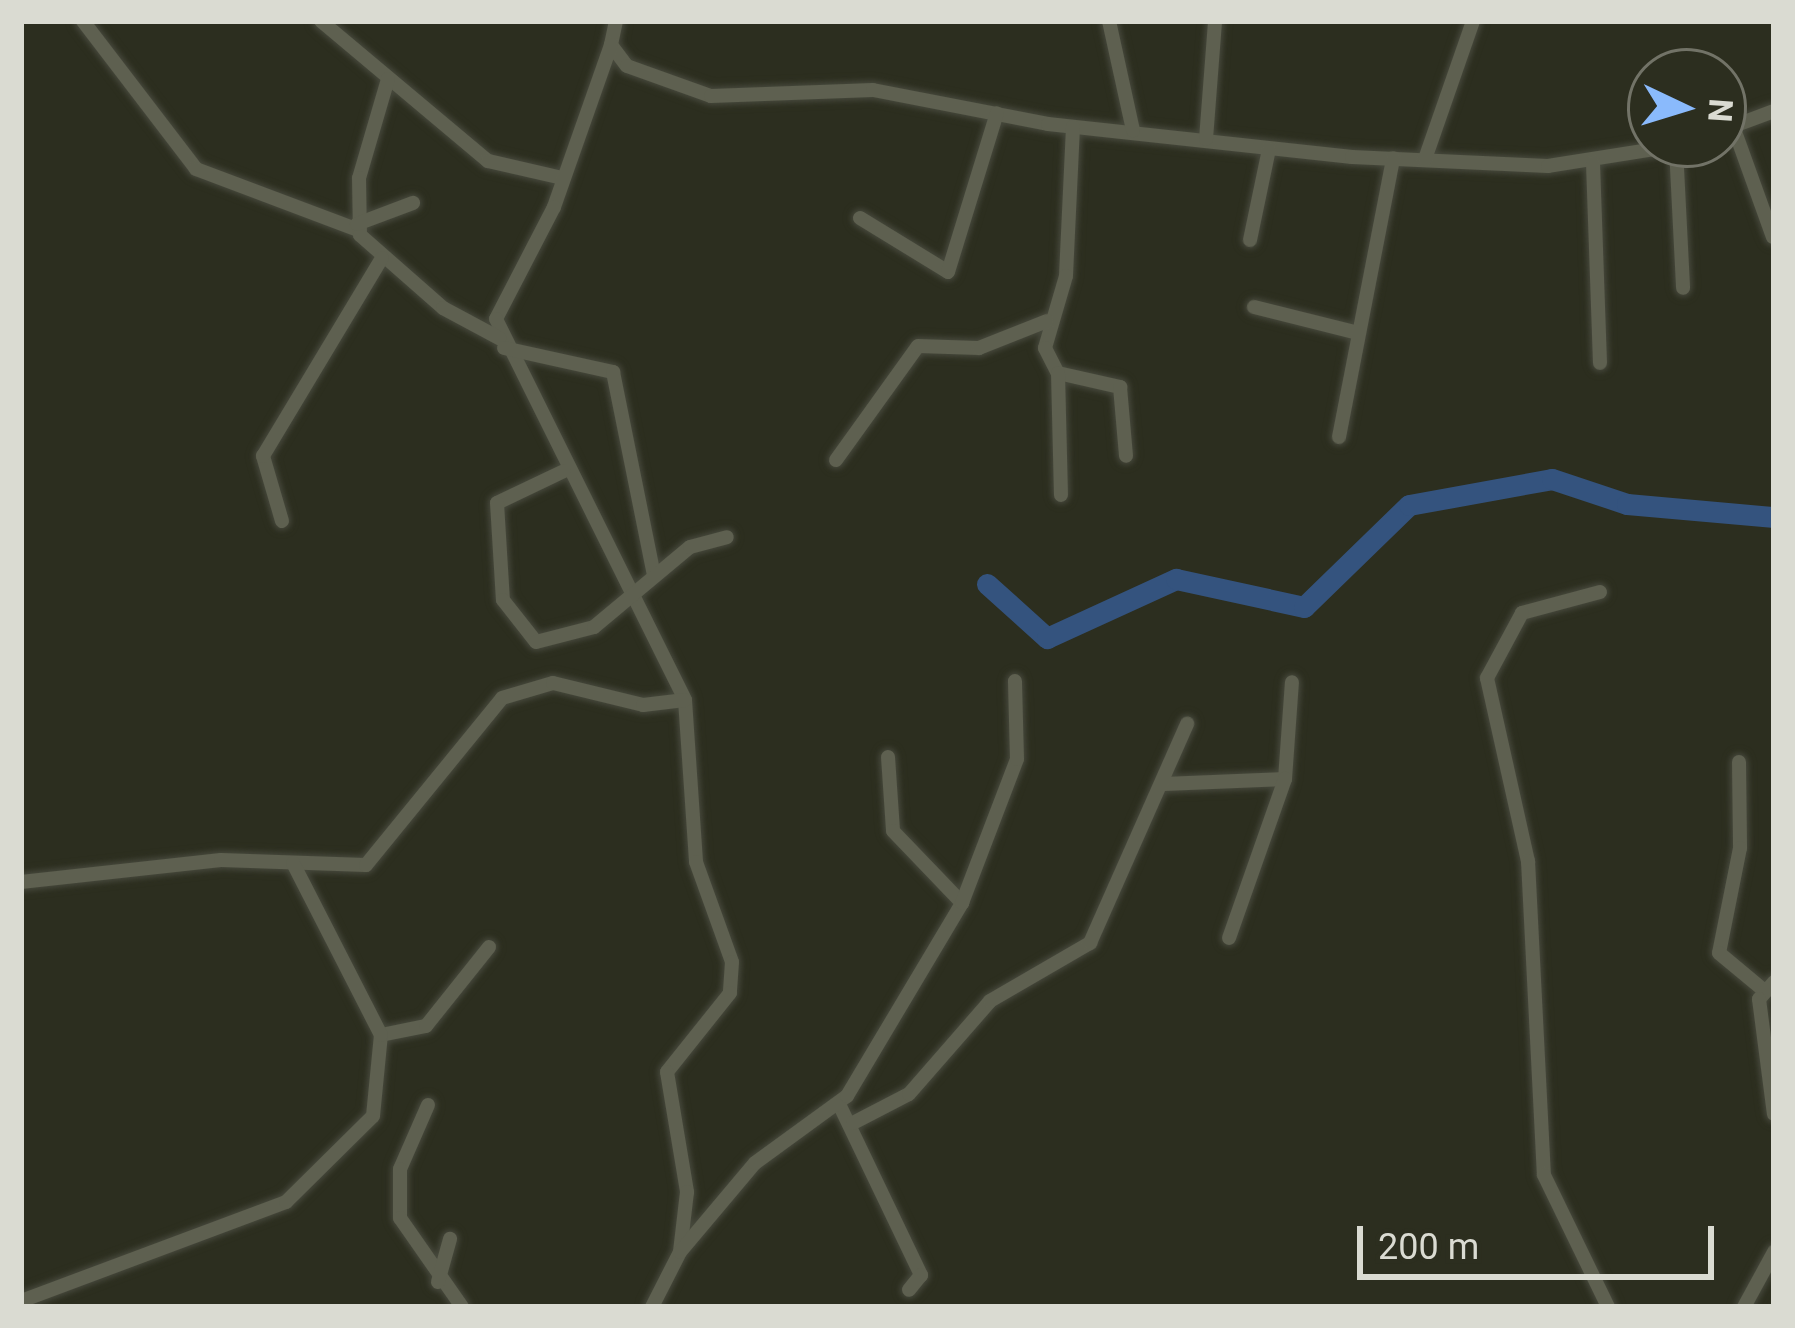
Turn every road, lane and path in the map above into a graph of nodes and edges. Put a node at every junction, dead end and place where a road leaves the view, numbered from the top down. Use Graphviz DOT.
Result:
graph roads {
  1 [pos="83,21"];
  2 [pos="321,21"];
  3 [pos="616,21"];
  4 [pos="1109,21"];
  5 [pos="1215,21"];
  6 [pos="1473,21"];
  7 [pos="611,44"];
  8 [pos="388,79"];
  9 [pos="998,112"];
  10 [pos="1073,127"];
  11 [pos="1133,130"];
  12 [pos="1206,139"];
  13 [pos="1269,149"];
  14 [pos="1627,156"];
  15 [pos="1393,158"];
  16 [pos="1425,159"];
  17 [pos="1593,163"];
  18 [pos="1681,168"];
  19 [pos="1745,168"];
  20 [pos="562,178"];
  21 [pos="413,203"];
  22 [pos="860,218"];
  23 [pos="357,227"];
  24 [pos="1773,237"];
  25 [pos="1250,240"];
  26 [pos="382,258"];
  27 [pos="1683,287"];
  28 [pos="1254,307"];
  29 [pos="1047,321"];
  30 [pos="1354,332"];
  31 [pos="502,343"];
  32 [pos="1600,363"];
  33 [pos="1058,373"];
  34 [pos="1339,437"];
  35 [pos="1126,456"];
  36 [pos="836,460"];
  37 [pos="565,470"];
  38 [pos="1061,494"];
  39 [pos="282,521"];
  40 [pos="727,537"];
  41 [pos="654,575"];
  42 [pos="637,590"];
  43 [pos="1600,592"];
  44 [pos="1015,681"];
  45 [pos="1292,682"];
  46 [pos="685,700"];
  47 [pos="1187,724"];
  48 [pos="888,757"];
  49 [pos="1739,763"];
  50 [pos="1285,779"];
  51 [pos="1166,784"];
  52 [pos="293,863"];
  53 [pos="21,882"];
  54 [pos="962,903"];
  55 [pos="1229,938"];
  56 [pos="489,947"];
  57 [pos="1767,985"];
  58 [pos="381,1035"];
  59 [pos="839,1104"];
  60 [pos="428,1105"];
  61 [pos="1774,1114"];
  62 [pos="854,1123"];
  63 [pos="450,1239"];
  64 [pos="680,1252"];
  65 [pos="1774,1252"];
  66 [pos="438,1282"];
  67 [pos="909,1290"];
  68 [pos="21,1301"];
  69 [pos="462,1307"];
  70 [pos="652,1307"];
  71 [pos="1608,1307"];
  72 [pos="1744,1307"];
  1 -- 23 [label="street"];
  2 -- 8 [label="street"];
  3 -- 7 [label="street"];
  4 -- 11 [label="street"];
  5 -- 12 [label="street"];
  6 -- 16 [label="street"];
  7 -- 9 [label="street"];
  7 -- 20 [label="street"];
  8 -- 20 [label="street"];
  8 -- 23 [label="street"];
  9 -- 10 [label="street"];
  9 -- 22 [label="street"];
  10 -- 11 [label="street"];
  10 -- 29 [label="street"];
  11 -- 12 [label="street"];
  12 -- 13 [label="street"];
  13 -- 15 [label="street"];
  13 -- 25 [label="street"];
  14 -- 17 [label="street"];
  15 -- 16 [label="street"];
  15 -- 30 [label="street"];
  16 -- 17 [label="street"];
  17 -- 32 [label="street"];
  18 -- 27 [label="street"];
  19 -- 24 [label="street"];
  20 -- 31 [label="street"];
  21 -- 23 [label="street"];
  23 -- 26 [label="street"];
  26 -- 31 [label="street"];
  26 -- 39 [label="street"];
  28 -- 30 [label="street"];
  29 -- 33 [label="street"];
  29 -- 36 [label="street"];
  30 -- 34 [label="street"];
  31 -- 37 [label="street"];
  31 -- 41 [label="street"];
  33 -- 35 [label="street"];
  33 -- 38 [label="street"];
  37 -- 42 [label="street"];
  37 -- 42 [label="street"];
  40 -- 41 [label="street"];
  41 -- 42 [label="street"];
  42 -- 46 [label="street"];
  43 -- 71 [label="street"];
  44 -- 54 [label="street"];
  45 -- 50 [label="street"];
  46 -- 52 [label="street"];
  46 -- 64 [label="street"];
  47 -- 51 [label="street"];
  48 -- 54 [label="street"];
  49 -- 57 [label="street"];
  50 -- 51 [label="street"];
  50 -- 55 [label="street"];
  51 -- 62 [label="street"];
  52 -- 53 [label="street"];
  52 -- 58 [label="street"];
  54 -- 59 [label="street"];
  56 -- 58 [label="street"];
  57 -- 61 [label="street"];
  58 -- 68 [label="street"];
  59 -- 62 [label="street"];
  59 -- 64 [label="street"];
  60 -- 66 [label="street"];
  62 -- 67 [label="street"];
  63 -- 66 [label="street"];
  64 -- 70 [label="street"];
  65 -- 72 [label="street"];
  66 -- 69 [label="street"];
}
